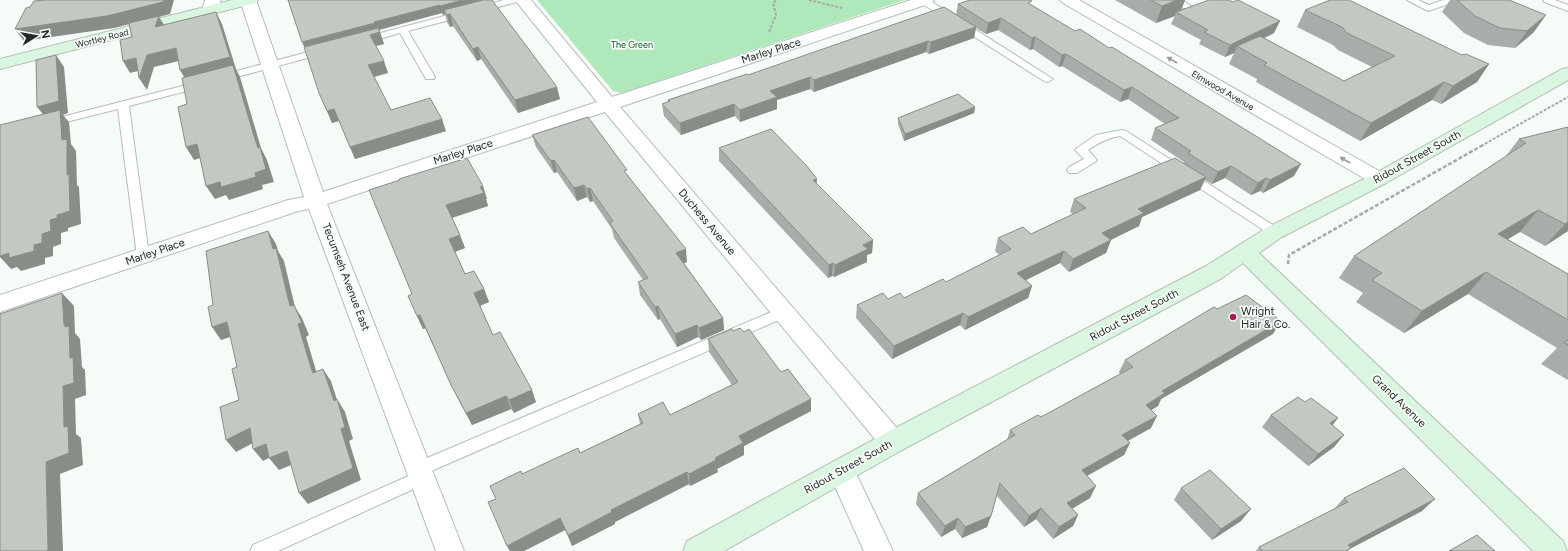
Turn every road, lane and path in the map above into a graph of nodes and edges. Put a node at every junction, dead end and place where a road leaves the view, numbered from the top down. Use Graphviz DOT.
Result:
graph roads {
  1 [pos="249,0"];
  2 [pos="514,0"];
  3 [pos="523,0"];
  4 [pos="770,0"];
  5 [pos="809,0"];
  6 [pos="925,0"];
  7 [pos="1068,0"];
  8 [pos="1175,0"];
  9 [pos="1411,0"];
  10 [pos="1452,0"];
  11 [pos="1547,0"];
  12 [pos="773,3"];
  13 [pos="211,5"];
  14 [pos="1186,6"];
  15 [pos="849,8"];
  16 [pos="1568,8"];
  17 [pos="403,30"];
  18 [pos="359,42"];
  19 [pos="329,50"];
  20 [pos="0,64"];
  21 [pos="270,66"];
  22 [pos="1568,73"];
  23 [pos="430,77"];
  24 [pos="1048,79"];
  25 [pos="1568,97"];
  26 [pos="123,104"];
  27 [pos="608,104"];
  28 [pos="38,126"];
  29 [pos="1073,170"];
  30 [pos="1378,179"];
  31 [pos="316,201"];
  32 [pos="1275,232"];
  33 [pos="1244,251"];
  34 [pos="143,256"];
  35 [pos="1288,268"];
  36 [pos="0,304"];
  37 [pos="783,312"];
  38 [pos="893,442"];
  39 [pos="841,471"];
  40 [pos="421,473"];
  41 [pos="259,551"];
  42 [pos="450,551"];
  43 [pos="698,551"];
  44 [pos="879,551"];
  45 [pos="1553,551"];
  1 -- 13 [label="street, Wortley Road"];
  1 -- 21 [label="street, Tecumseh Avenue East"];
  2 -- 17 [label="lane"];
  3 -- 27 [label="street, Duchess Avenue"];
  4 -- 12 [label="path"];
  5 -- 15 [label="path"];
  6 -- 24 [label="lane"];
  6 -- 27 [label="street, Marley Place"];
  30 -- 7 [label="street, Elmwood Avenue, one-way"];
  8 -- 14 [label="lane"];
  9 -- 10 [label="lane"];
  11 -- 16 [label="lane"];
  13 -- 20 [label="street, Wortley Road"];
  17 -- 18 [label="lane"];
  17 -- 23 [label="lane"];
  19 -- 21 [label="lane"];
  21 -- 26 [label="lane"];
  21 -- 31 [label="street, Tecumseh Avenue East"];
  22 -- 30 [label="street, Ridout Street South"];
  25 -- 35 [label="path"];
  26 -- 28 [label="lane"];
  26 -- 34 [label="lane"];
  27 -- 31 [label="street, Marley Place"];
  27 -- 37 [label="street, Duchess Avenue"];
  29 -- 32 [label="lane"];
  30 -- 32 [label="street, Ridout Street South"];
  31 -- 34 [label="street, Marley Place"];
  31 -- 40 [label="street, Tecumseh Avenue East"];
  32 -- 33 [label="street, Ridout Street South"];
  33 -- 38 [label="street, Ridout Street South"];
  33 -- 45 [label="street, Grand Avenue"];
  34 -- 36 [label="street, Marley Place"];
  37 -- 38 [label="street, Duchess Avenue"];
  37 -- 40 [label="lane"];
  38 -- 39 [label="street, Ridout Street South"];
  39 -- 43 [label="street, Ridout Street South"];
  39 -- 44 [label="street"];
  40 -- 41 [label="lane"];
  40 -- 42 [label="street, Tecumseh Avenue East"];
}
